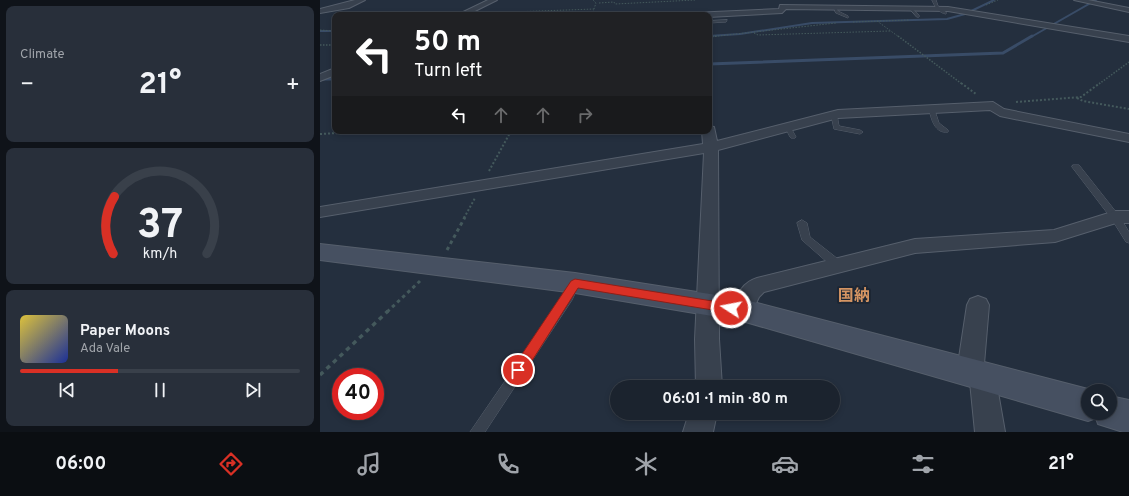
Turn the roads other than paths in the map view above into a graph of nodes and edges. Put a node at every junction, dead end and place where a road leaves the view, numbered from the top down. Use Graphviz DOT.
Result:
graph roads {
  1 [pos="362,0"];
  2 [pos="494,0"];
  3 [pos="934,0"];
  4 [pos="1077,0"];
  5 [pos="801,3"];
  6 [pos="832,4"];
  7 [pos="909,8"];
  8 [pos="1129,10"];
  9 [pos="320,11"];
  10 [pos="942,11"];
  11 [pos="468,12"];
  12 [pos="712,13"];
  13 [pos="918,16"];
  14 [pos="847,17"];
  15 [pos="726,21"];
  16 [pos="712,22"];
  17 [pos="1129,39"];
  18 [pos="332,72"];
  19 [pos="320,78"];
  20 [pos="932,110"];
  21 [pos="834,115"];
  22 [pos="946,131"];
  23 [pos="860,132"];
  24 [pos="710,138"];
  25 [pos="1129,138"];
  26 [pos="1076,167"];
  27 [pos="320,212"];
  28 [pos="1122,217"];
  29 [pos="802,223"];
  30 [pos="1129,240"];
  31 [pos="320,252"];
  32 [pos="839,266"];
  33 [pos="575,283"];
  34 [pos="709,304"];
  35 [pos="978,305"];
  36 [pos="742,310"];
  37 [pos="976,373"];
  38 [pos="710,380"];
  39 [pos="1081,403"];
  40 [pos="1117,414"];
  41 [pos="1129,417"];
  42 [pos="701,420"];
  43 [pos="477,432"];
  44 [pos="698,432"];
  45 [pos="990,432"];
  1 -- 9 [label="street"];
  2 -- 11 [label="street"];
  3 -- 10 [label="lane"];
  4 -- 8 [label="street"];
  5 -- 6 [label="street"];
  5 -- 12 [label="street"];
  6 -- 7 [label="street"];
  6 -- 14 [label="lane"];
  7 -- 10 [label="street"];
  7 -- 13 [label="lane"];
  10 -- 17 [label="street"];
  15 -- 16 [label="lane"];
  18 -- 19 [label="street"];
  20 -- 21 [label="street"];
  20 -- 22 [label="lane"];
  20 -- 25 [label="street"];
  21 -- 23 [label="lane"];
  21 -- 24 [label="street"];
  24 -- 27 [label="street"];
  24 -- 34 [label="street"];
  26 -- 28 [label="lane"];
  28 -- 30 [label="lane"];
  28 -- 32 [label="street"];
  29 -- 32 [label="lane"];
  31 -- 33 [label="street"];
  32 -- 36 [label="street"];
  33 -- 34 [label="street"];
  33 -- 43 [label="lane"];
  34 -- 36 [label="street"];
  34 -- 38 [label="street"];
  35 -- 37 [label="street"];
  36 -- 37 [label="street"];
  37 -- 39 [label="street"];
  37 -- 45 [label="street"];
  40 -- 41 [label="street"];
  42 -- 44 [label="street"];
}
